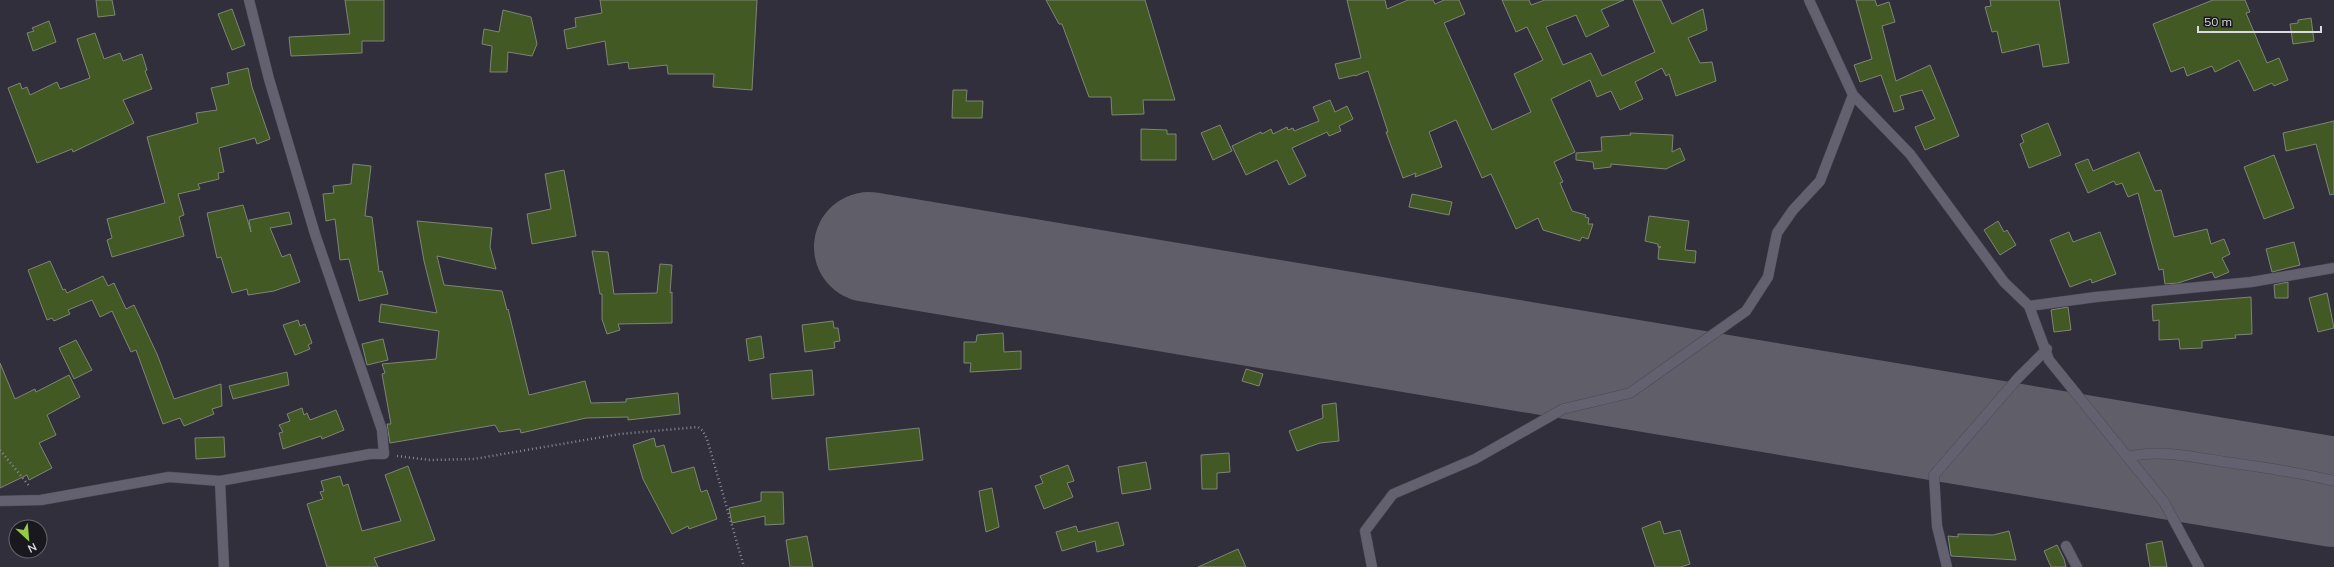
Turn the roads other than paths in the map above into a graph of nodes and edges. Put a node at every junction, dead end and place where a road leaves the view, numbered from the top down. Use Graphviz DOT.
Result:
graph roads {
  1 [pos="249,0"];
  2 [pos="1809,0"];
  3 [pos="1853,95"];
  4 [pos="2334,268"];
  5 [pos="2029,306"];
  6 [pos="2047,349"];
  7 [pos="2128,457"];
  8 [pos="220,481"];
  9 [pos="2334,481"];
  10 [pos="0,501"];
  11 [pos="2066,546"];
  12 [pos="224,567"];
  13 [pos="1372,567"];
  14 [pos="1947,567"];
  15 [pos="2078,567"];
  16 [pos="2199,567"];
  1 -- 8 [label="street"];
  2 -- 3 [label="street"];
  3 -- 5 [label="street"];
  3 -- 13 [label="street"];
  4 -- 5 [label="street"];
  5 -- 6 [label="street"];
  6 -- 7 [label="street"];
  6 -- 14 [label="street"];
  7 -- 9 [label="street"];
  7 -- 16 [label="street"];
  8 -- 10 [label="street"];
  8 -- 12 [label="street"];
  11 -- 15 [label="street"];
}
